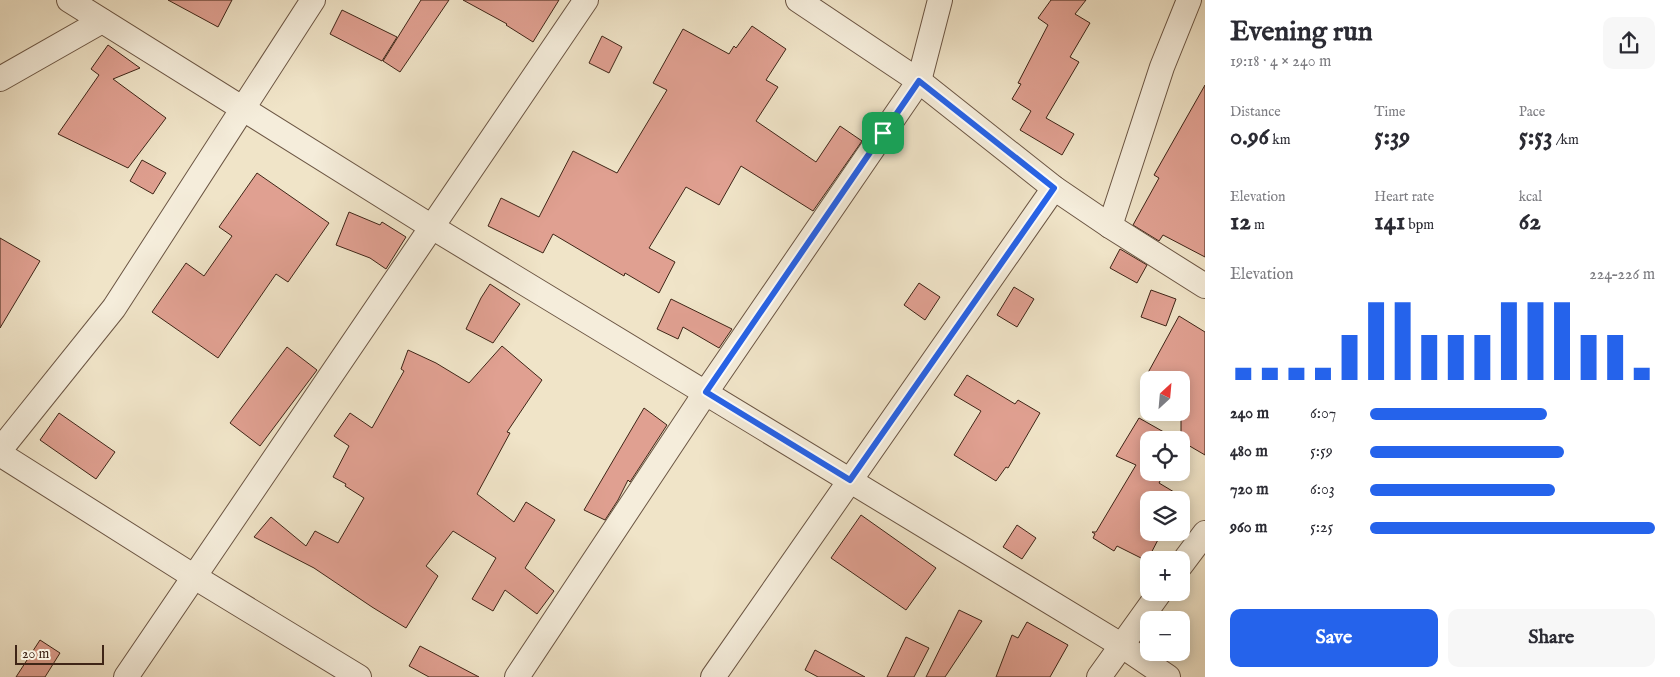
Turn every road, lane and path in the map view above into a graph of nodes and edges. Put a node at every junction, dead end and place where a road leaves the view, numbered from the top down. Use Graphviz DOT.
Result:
graph roads {
  1 [pos="68,0"];
  2 [pos="313,0"];
  3 [pos="586,0"];
  4 [pos="798,0"];
  5 [pos="940,0"];
  6 [pos="1189,0"];
  7 [pos="102,22"];
  8 [pos="0,79"];
  9 [pos="919,81"];
  10 [pos="243,109"];
  11 [pos="1054,188"];
  12 [pos="1110,226"];
  13 [pos="432,227"];
  14 [pos="1205,286"];
  15 [pos="706,392"];
  16 [pos="0,450"];
  17 [pos="0,454"];
  18 [pos="850,480"];
  19 [pos="1205,533"];
  20 [pos="1190,553"];
  21 [pos="193,576"];
  22 [pos="1153,601"];
  23 [pos="1121,645"];
  24 [pos="126,677"];
  25 [pos="359,677"];
  26 [pos="517,677"];
  27 [pos="713,677"];
  28 [pos="1099,677"];
  29 [pos="1168,677"];
  1 -- 7 [label="street"];
  2 -- 10 [label="street"];
  3 -- 13 [label="street"];
  4 -- 9 [label="street"];
  5 -- 9 [label="street"];
  6 -- 12 [label="street"];
  7 -- 8 [label="street"];
  7 -- 10 [label="street"];
  9 -- 11 [label="street"];
  9 -- 15 [label="street"];
  10 -- 13 [label="street"];
  10 -- 16 [label="street"];
  11 -- 12 [label="street"];
  11 -- 18 [label="street"];
  12 -- 14 [label="street"];
  13 -- 15 [label="street"];
  13 -- 21 [label="street"];
  15 -- 18 [label="street"];
  15 -- 26 [label="street"];
  17 -- 21 [label="street"];
  18 -- 23 [label="street"];
  18 -- 27 [label="street"];
  19 -- 20 [label="street"];
  21 -- 24 [label="street"];
  21 -- 25 [label="street"];
  22 -- 23 [label="street"];
  23 -- 28 [label="street"];
  23 -- 29 [label="street"];
}
